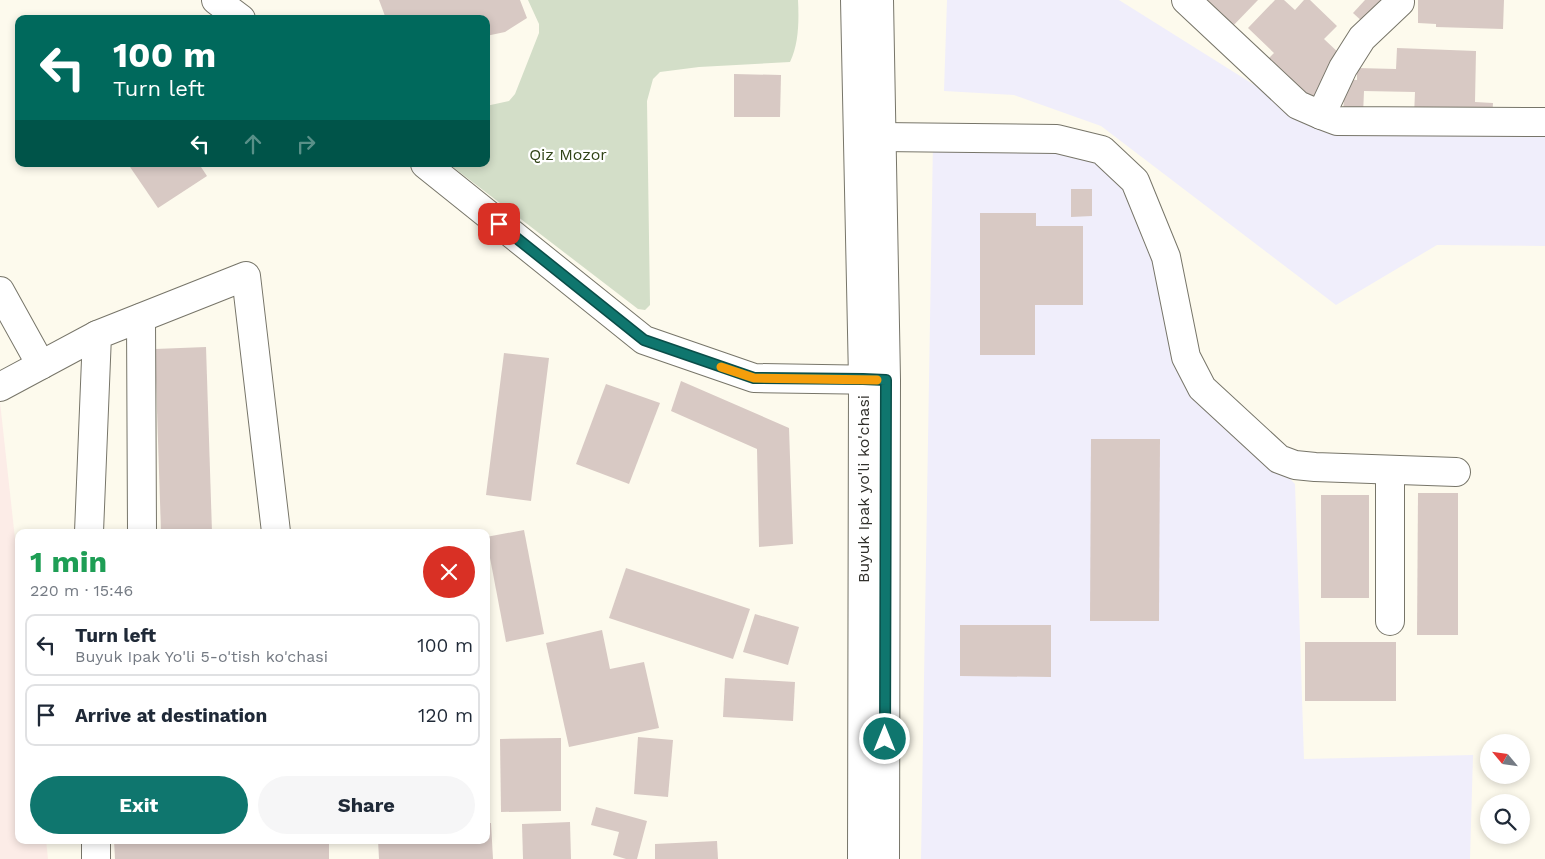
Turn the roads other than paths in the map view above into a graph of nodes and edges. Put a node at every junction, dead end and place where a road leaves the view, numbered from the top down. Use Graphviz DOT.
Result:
graph roads {
  1 [pos="855,0"];
  2 [pos="879,0"];
  3 [pos="1186,0"];
  4 [pos="1400,2"];
  5 [pos="1321,115"];
  6 [pos="1545,122"];
  7 [pos="881,137"];
  8 [pos="429,167"];
  9 [pos="0,291"];
  10 [pos="140,318"];
  11 [pos="97,335"];
  12 [pos="41,365"];
  13 [pos="874,379"];
  14 [pos="0,387"];
  15 [pos="1390,470"];
  16 [pos="1456,472"];
  17 [pos="89,529"];
  18 [pos="142,529"];
  19 [pos="276,529"];
  20 [pos="1390,621"];
  21 [pos="96,844"];
  22 [pos="96,859"];
  23 [pos="862,859"];
  24 [pos="885,859"];
  1 -- 13 [label="street, Buyuk Ipak yo'li ko'chasi"];
  2 -- 7 [label="street, Buyuk Ipak yo'li ko'chasi"];
  3 -- 5 [label="street"];
  4 -- 5 [label="street"];
  5 -- 6 [label="street"];
  7 -- 13 [label="street, Buyuk Ipak yo'li ko'chasi"];
  7 -- 15 [label="street"];
  8 -- 13 [label="street"];
  9 -- 12 [label="street"];
  10 -- 11 [label="street"];
  10 -- 18 [label="street"];
  10 -- 19 [label="street"];
  11 -- 12 [label="street"];
  11 -- 17 [label="street"];
  12 -- 14 [label="street"];
  13 -- 23 [label="street, Buyuk Ipak yo'li ko'chasi"];
  13 -- 24 [label="street, Buyuk Ipak yo'li ko'chasi"];
  15 -- 16 [label="street"];
  15 -- 20 [label="street"];
  21 -- 22 [label="street"];
}
